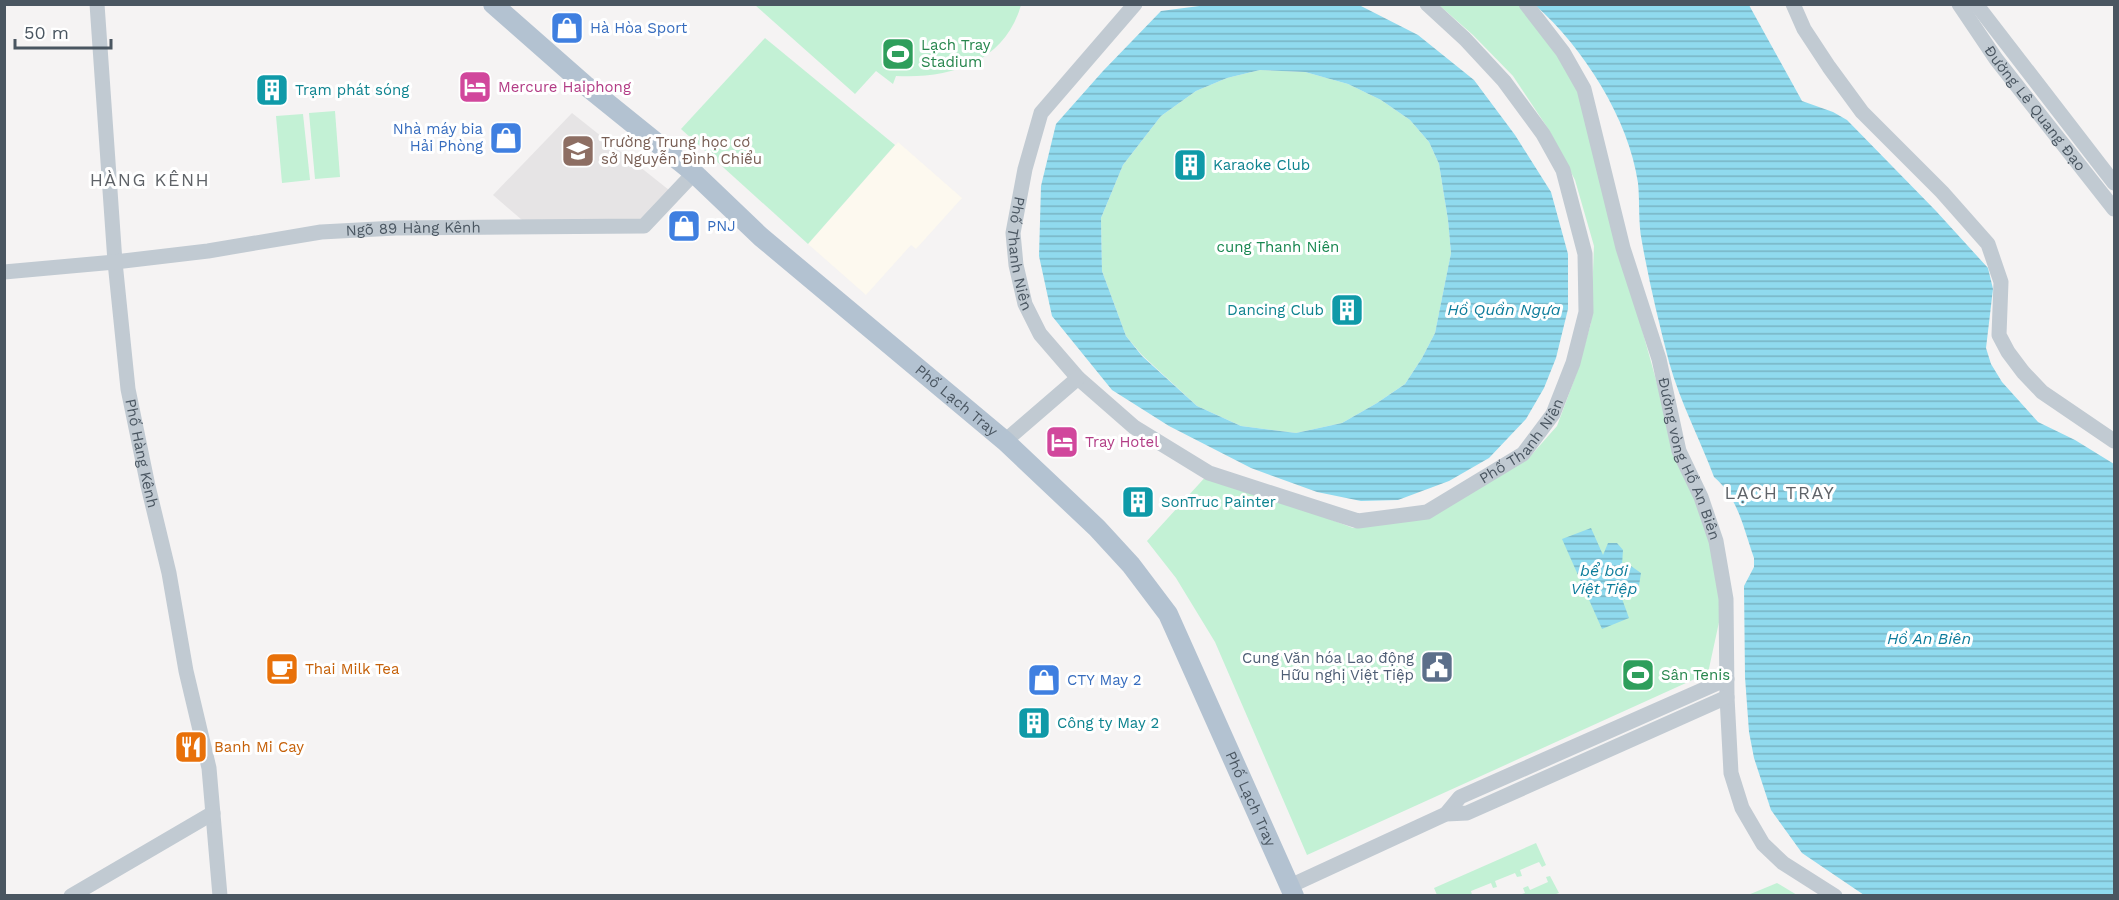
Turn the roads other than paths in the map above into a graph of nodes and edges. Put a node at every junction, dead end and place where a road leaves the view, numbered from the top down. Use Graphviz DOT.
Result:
graph roads {
  1 [pos="97,4"];
  2 [pos="493,4"];
  3 [pos="1135,4"];
  4 [pos="1426,4"];
  5 [pos="1527,4"];
  6 [pos="1793,4"];
  7 [pos="1959,4"];
  8 [pos="1976,4"];
  9 [pos="694,173"];
  10 [pos="2115,183"];
  11 [pos="2115,209"];
  12 [pos="114,262"];
  13 [pos="4,272"];
  14 [pos="1077,378"];
  15 [pos="1005,441"];
  16 [pos="2115,441"];
  17 [pos="1727,679"];
  18 [pos="1727,697"];
  19 [pos="1605,733"];
  20 [pos="1612,748"];
  21 [pos="1543,760"];
  22 [pos="1550,776"];
  23 [pos="213,813"];
  24 [pos="1446,814"];
  25 [pos="1292,891"];
  26 [pos="71,896"];
  27 [pos="220,896"];
  28 [pos="1835,896"];
  1 -- 12 [label="street, Phố Hàng Kênh"];
  2 -- 9 [label="main road, Phố Lạch Tray"];
  3 -- 14 [label="street, Phố Thanh Niên"];
  4 -- 14 [label="street, Phố Thanh Niên"];
  5 -- 17 [label="street, Đường vòng Hồ An Biên"];
  6 -- 16 [label="street"];
  7 -- 11 [label="street, Đường Lê Quang Đạo"];
  8 -- 10 [label="street, Đường Lê Quang Đạo"];
  9 -- 12 [label="street, Ngõ 89 Hàng Kênh"];
  9 -- 15 [label="main road, Phố Lạch Tray"];
  12 -- 13 [label="street, Ngõ 89 Hàng Kênh"];
  12 -- 23 [label="street, Phố Hàng Kênh"];
  14 -- 15 [label="street"];
  15 -- 25 [label="main road, Phố Lạch Tray"];
  17 -- 18 [label="street, Đường vòng Hồ An Biên"];
  17 -- 19 [label="street"];
  18 -- 20 [label="street"];
  18 -- 28 [label="street, Đường vòng Hồ An Biên"];
  19 -- 20 [label="street"];
  19 -- 21 [label="street"];
  20 -- 22 [label="street"];
  21 -- 22 [label="street"];
  21 -- 24 [label="street"];
  22 -- 24 [label="street"];
  23 -- 26 [label="street"];
  23 -- 27 [label="street, Phố Hàng Kênh"];
  24 -- 25 [label="street"];
}
